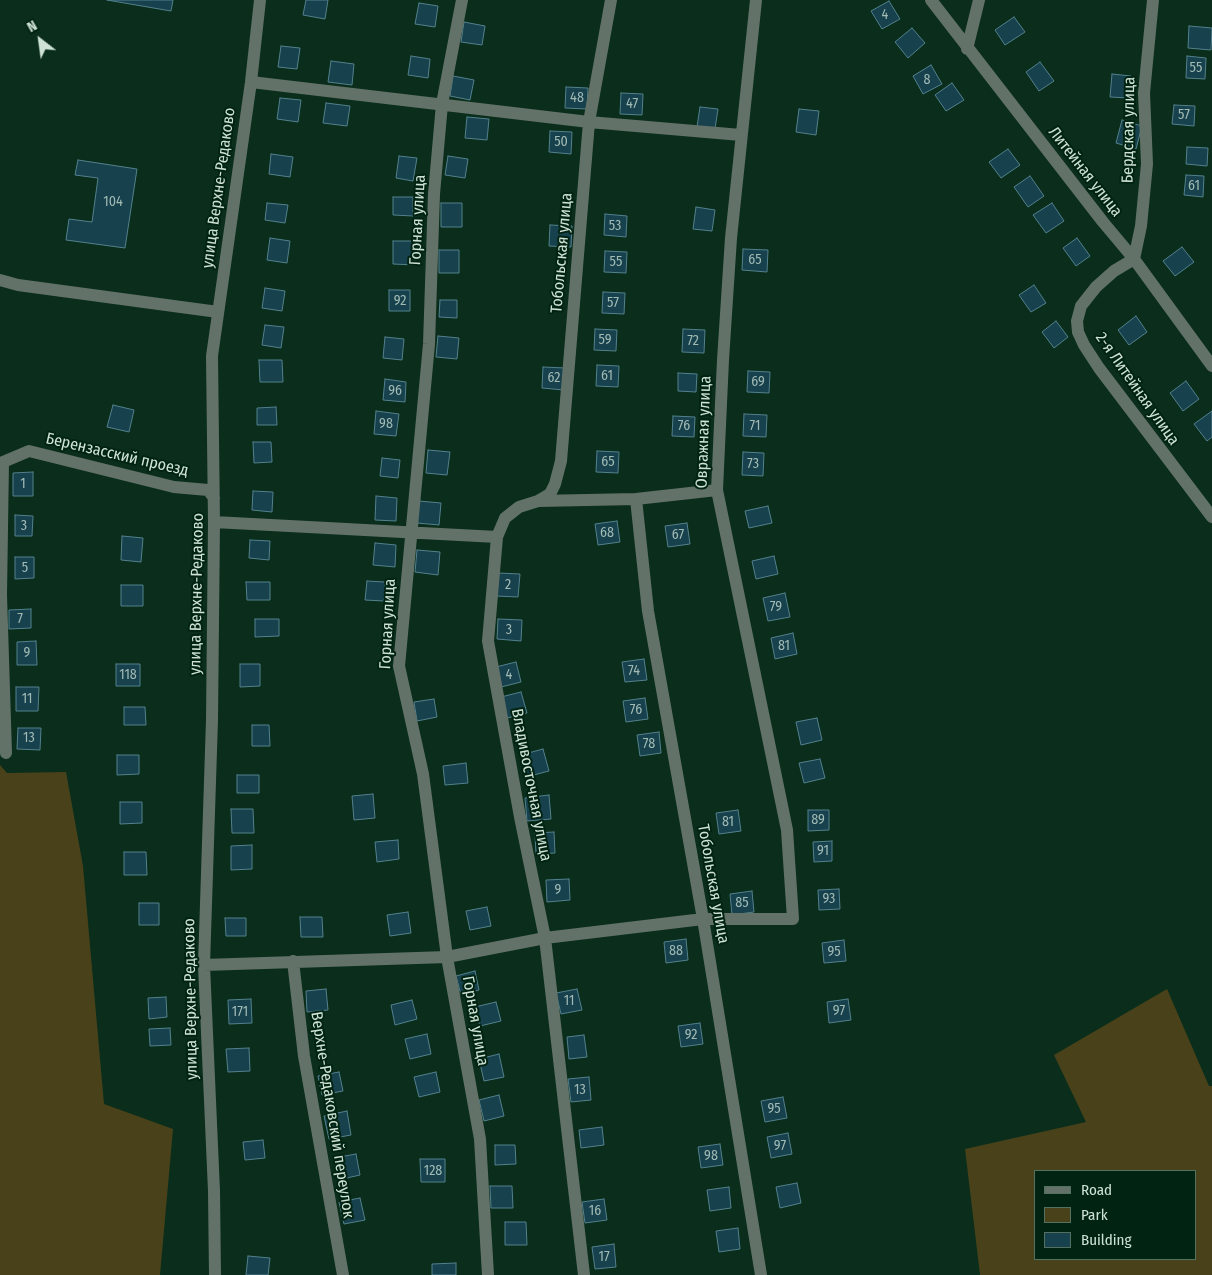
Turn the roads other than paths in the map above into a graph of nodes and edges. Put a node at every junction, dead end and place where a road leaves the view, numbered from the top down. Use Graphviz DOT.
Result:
graph roads {
  1 [pos="260,0"];
  2 [pos="462,0"];
  3 [pos="611,0"];
  4 [pos="756,0"];
  5 [pos="931,0"];
  6 [pos="979,0"];
  7 [pos="1153,0"];
  8 [pos="967,49"];
  9 [pos="251,82"];
  10 [pos="442,104"];
  11 [pos="589,122"];
  12 [pos="742,135"];
  13 [pos="1134,259"];
  14 [pos="0,280"];
  15 [pos="218,312"];
  16 [pos="1212,366"];
  17 [pos="717,490"];
  18 [pos="214,498"];
  19 [pos="636,499"];
  20 [pos="538,501"];
  21 [pos="1212,517"];
  22 [pos="214,522"];
  23 [pos="410,533"];
  24 [pos="497,536"];
  25 [pos="6,753"];
  26 [pos="703,918"];
  27 [pos="545,938"];
  28 [pos="448,956"];
  29 [pos="293,961"];
  30 [pos="204,965"];
  31 [pos="215,1275"];
  32 [pos="343,1275"];
  33 [pos="488,1275"];
  34 [pos="584,1275"];
  35 [pos="761,1275"];
  1 -- 9 [label="street, улица Верхне-Редаково"];
  2 -- 10 [label="street, Горная улица"];
  3 -- 11 [label="street, Тобольская улица"];
  4 -- 12 [label="street, Овражная улица"];
  5 -- 8 [label="street, Литейная улица"];
  6 -- 8 [label="street"];
  7 -- 13 [label="street, Бердская улица"];
  8 -- 13 [label="street, Литейная улица"];
  9 -- 10 [label="street"];
  9 -- 15 [label="street, улица Верхне-Редаково"];
  10 -- 11 [label="street"];
  10 -- 23 [label="street, Горная улица"];
  11 -- 12 [label="street"];
  11 -- 20 [label="street, Тобольская улица"];
  12 -- 17 [label="street, Овражная улица"];
  13 -- 16 [label="street, Литейная улица"];
  13 -- 21 [label="street, 2-я Литейная улица"];
  14 -- 15 [label="street"];
  15 -- 18 [label="street, улица Верхне-Редаково"];
  17 -- 19 [label="street, Владивосточная улица"];
  17 -- 26 [label="street, Овражная улица"];
  18 -- 22 [label="street, улица Верхне-Редаково"];
  18 -- 25 [label="street, Берензасский проезд"];
  19 -- 20 [label="street, Владивосточная улица"];
  19 -- 26 [label="street, Тобольская улица"];
  20 -- 24 [label="street, Владивосточная улица"];
  22 -- 23 [label="street"];
  22 -- 30 [label="street, улица Верхне-Редаково"];
  23 -- 24 [label="street"];
  23 -- 28 [label="street, Горная улица"];
  24 -- 27 [label="street, Владивосточная улица"];
  26 -- 27 [label="street"];
  26 -- 35 [label="street, Тобольская улица"];
  27 -- 28 [label="street"];
  27 -- 34 [label="street, Владивосточная улица"];
  28 -- 29 [label="street"];
  28 -- 33 [label="street, Горная улица"];
  29 -- 30 [label="street"];
  29 -- 32 [label="street, Верхне-Редаковский переулок"];
  30 -- 31 [label="street, улица Верхне-Редаково"];
}
